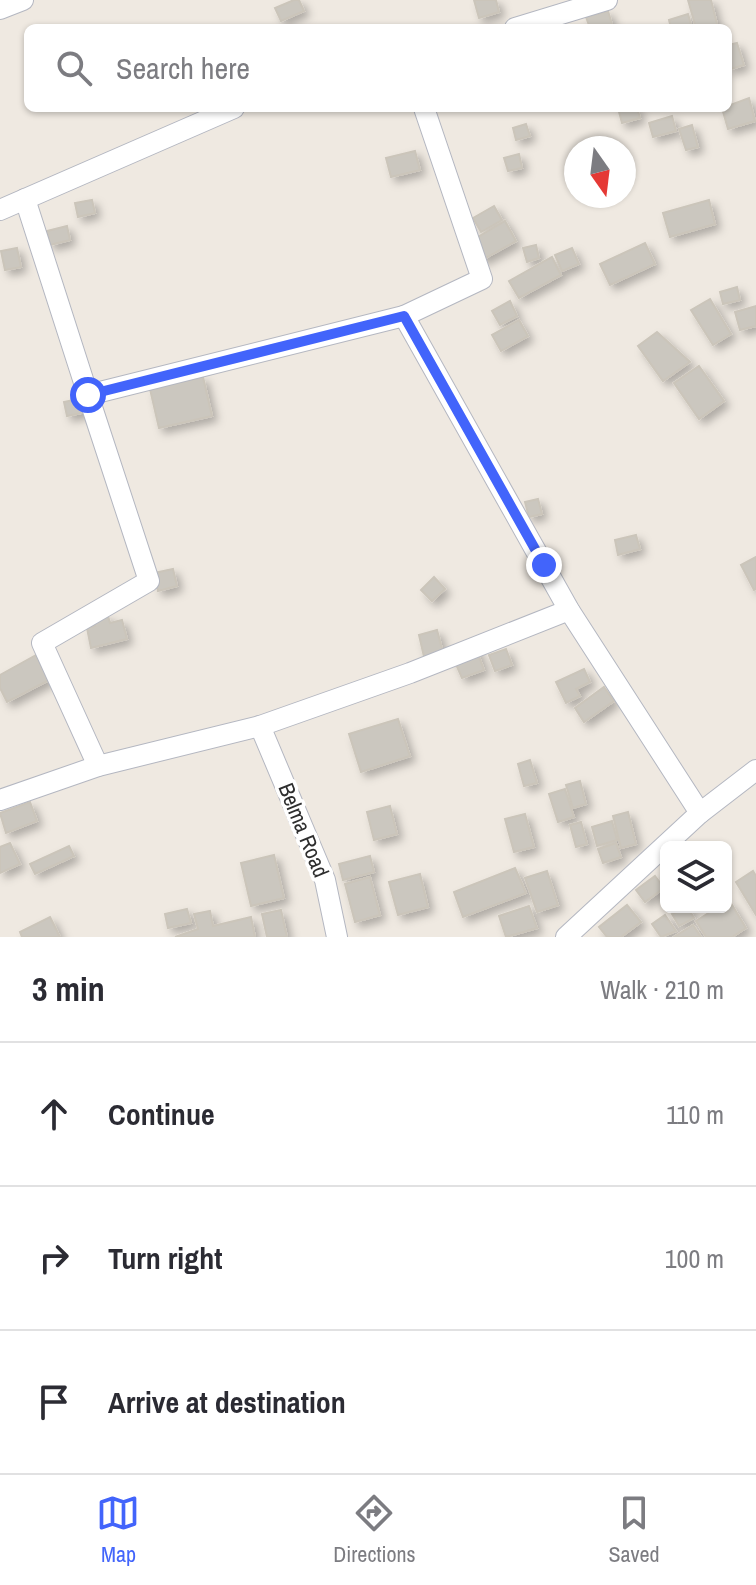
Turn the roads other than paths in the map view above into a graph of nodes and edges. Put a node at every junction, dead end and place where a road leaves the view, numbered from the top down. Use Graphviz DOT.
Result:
graph roads {
  1 [pos="23,0"];
  2 [pos="607,0"];
  3 [pos="0,9"];
  4 [pos="528,24"];
  5 [pos="225,112"];
  6 [pos="425,112"];
  7 [pos="25,199"];
  8 [pos="0,210"];
  9 [pos="404,316"];
  10 [pos="88,395"];
  11 [pos="569,610"];
  12 [pos="260,726"];
  13 [pos="98,766"];
  14 [pos="756,770"];
  15 [pos="0,800"];
  16 [pos="700,813"];
  17 [pos="337,937"];
  18 [pos="566,937"];
  1 -- 3 [label="street"];
  2 -- 4 [label="street"];
  5 -- 7 [label="street"];
  6 -- 9 [label="street"];
  7 -- 8 [label="street"];
  7 -- 10 [label="street"];
  9 -- 10 [label="street"];
  9 -- 11 [label="street"];
  10 -- 13 [label="street"];
  11 -- 12 [label="street"];
  11 -- 16 [label="street"];
  12 -- 13 [label="street"];
  12 -- 17 [label="street, Belma Road"];
  13 -- 15 [label="street"];
  14 -- 16 [label="street"];
  16 -- 18 [label="street"];
}
